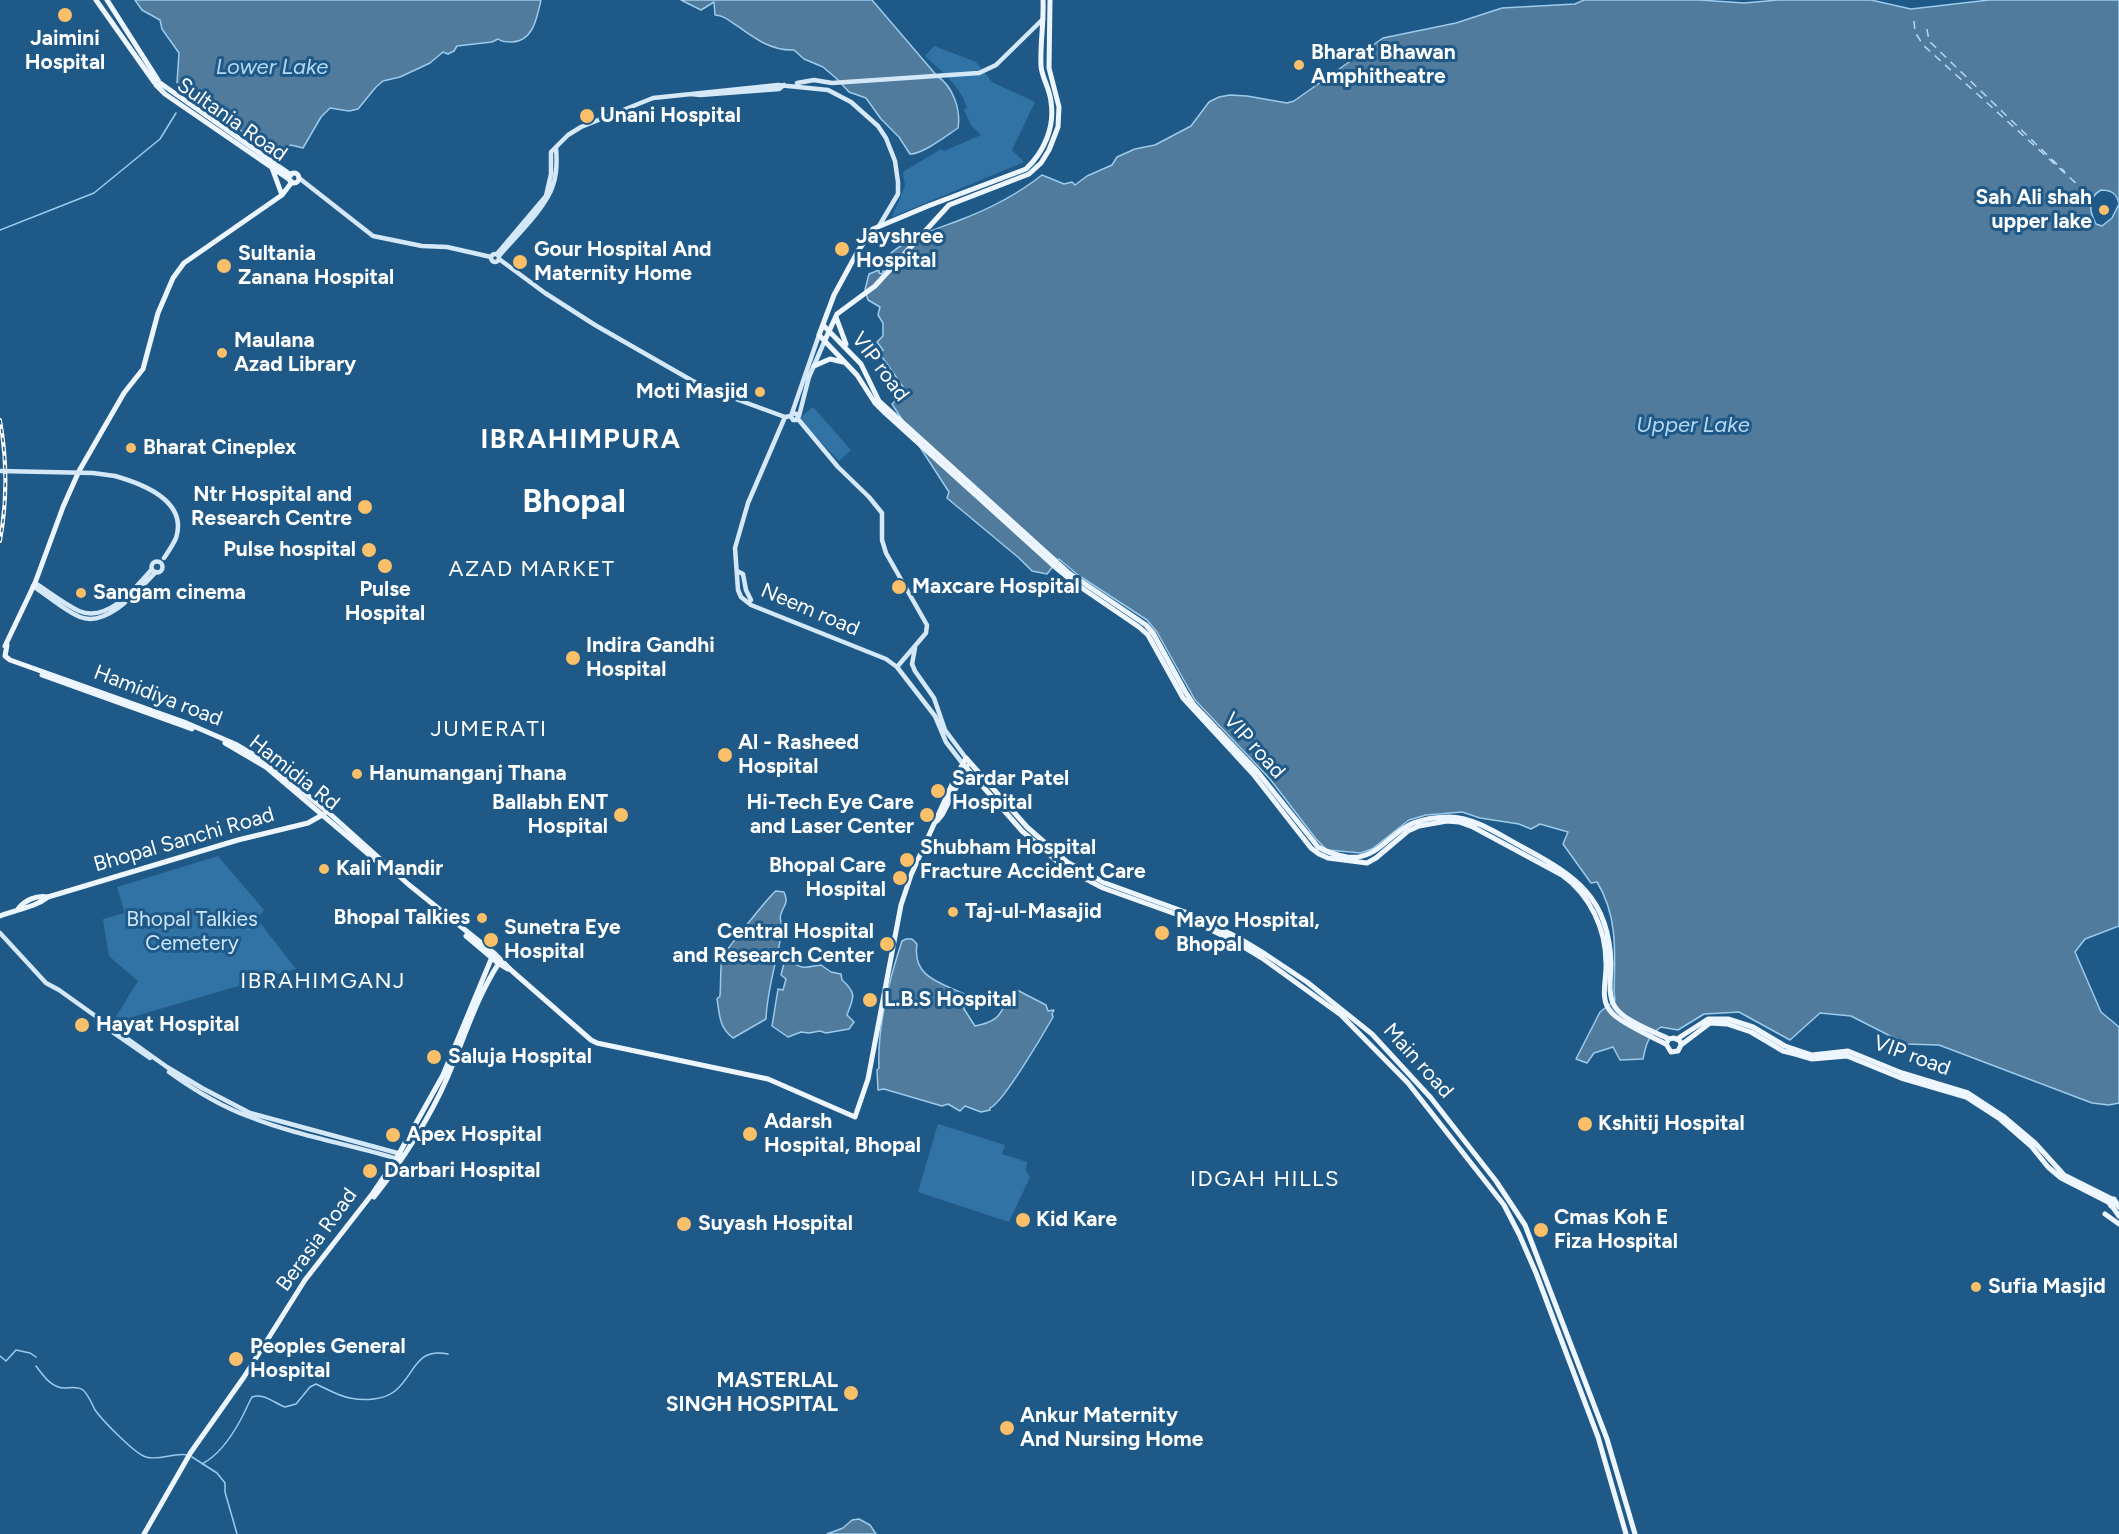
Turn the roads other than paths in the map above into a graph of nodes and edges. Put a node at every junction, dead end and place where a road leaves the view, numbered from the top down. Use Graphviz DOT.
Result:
graph roads {
  1 [pos="96,0"];
  2 [pos="108,0"];
  3 [pos="1043,0"];
  4 [pos="1050,0"];
  5 [pos="1041,21"];
  6 [pos="157,82"];
  7 [pos="791,85"];
  8 [pos="272,168"];
  9 [pos="294,179"];
  10 [pos="282,195"];
  11 [pos="879,226"];
  12 [pos="497,256"];
  13 [pos="836,316"];
  14 [pos="823,325"];
  15 [pos="829,330"];
  16 [pos="819,334"];
  17 [pos="825,340"];
  18 [pos="848,349"];
  19 [pos="847,364"];
  20 [pos="814,366"];
  21 [pos="887,412"];
  22 [pos="790,415"];
  23 [pos="798,418"];
  24 [pos="0,471"];
  25 [pos="160,563"];
  26 [pos="1056,565"];
  27 [pos="154,571"];
  28 [pos="737,571"];
  29 [pos="34,585"];
  30 [pos="751,600"];
  31 [pos="7,645"];
  32 [pos="916,646"];
  33 [pos="897,668"];
  34 [pos="65,681"];
  35 [pos="936,714"];
  36 [pos="968,760"];
  37 [pos="964,766"];
  38 [pos="975,778"];
  39 [pos="959,780"];
  40 [pos="325,814"];
  41 [pos="936,822"];
  42 [pos="1093,880"];
  43 [pos="0,916"];
  44 [pos="0,933"];
  45 [pos="466,934"];
  46 [pos="484,951"];
  47 [pos="493,956"];
  48 [pos="500,962"];
  49 [pos="485,973"];
  50 [pos="1343,1013"];
  51 [pos="1657,1036"];
  52 [pos="1677,1039"];
  53 [pos="1668,1042"];
  54 [pos="1681,1045"];
  55 [pos="399,1157"];
  56 [pos="2113,1204"];
  57 [pos="2105,1214"];
  58 [pos="2119,1216"];
  59 [pos="2119,1224"];
  60 [pos="145,1534"];
  61 [pos="1626,1534"];
  62 [pos="1635,1534"];
  1 -- 6 [label="main road, Sultania Road"];
  2 -- 6 [label="main road, Sultania Road"];
  3 -- 5 [label="main road"];
  4 -- 13 [label="main road"];
  5 -- 7 [label="main road"];
  5 -- 11 [label="main road"];
  6 -- 8 [label="main road, Sultania Road"];
  6 -- 9 [label="main road, Sultania Road"];
  7 -- 11 [label="main road"];
  7 -- 12 [label="main road"];
  8 -- 9 [label="main road, Sultania Road"];
  8 -- 10 [label="main road"];
  9 -- 10 [label="main road"];
  9 -- 12 [label="main road"];
  10 -- 29 [label="main road"];
  11 -- 14 [label="main road"];
  12 -- 22 [label="main road"];
  13 -- 15 [label="main road"];
  13 -- 18 [label="main road"];
  14 -- 15 [label="main road, VIP road"];
  14 -- 16 [label="main road"];
  15 -- 17 [label="main road"];
  15 -- 18 [label="main road, VIP road"];
  16 -- 17 [label="main road, VIP road"];
  16 -- 22 [label="main road, Neem road"];
  17 -- 19 [label="main road, VIP road"];
  17 -- 20 [label="main road"];
  18 -- 21 [label="main road, VIP road"];
  19 -- 20 [label="main road"];
  19 -- 21 [label="main road, VIP road"];
  20 -- 23 [label="main road"];
  21 -- 26 [label="main road, VIP road"];
  22 -- 23 [label="main road"];
  22 -- 28 [label="main road, Neem road"];
  23 -- 32 [label="main road"];
  24 -- 25 [label="main road, bridge"];
  25 -- 27 [label="main road"];
  25 -- 27 [label="main road"];
  26 -- 51 [label="main road, VIP road"];
  26 -- 51 [label="main road, VIP road"];
  27 -- 29 [label="main road"];
  28 -- 30 [label="main road, Neem road"];
  28 -- 33 [label="main road, Neem road"];
  29 -- 31 [label="main road"];
  31 -- 34 [label="main road, Hamidiya road"];
  31 -- 34 [label="main road"];
  32 -- 33 [label="main road"];
  32 -- 35 [label="main road"];
  33 -- 35 [label="main road"];
  34 -- 40 [label="main road, Hamidiya road"];
  35 -- 36 [label="main road"];
  35 -- 37 [label="main road"];
  36 -- 37 [label="main road"];
  36 -- 42 [label="main road"];
  37 -- 38 [label="main road"];
  37 -- 39 [label="main road"];
  37 -- 41 [label="main road"];
  38 -- 39 [label="main road"];
  38 -- 42 [label="main road"];
  39 -- 41 [label="main road"];
  40 -- 43 [label="main road, Bhopal Sanchi Road"];
  40 -- 45 [label="main road, Hamidia Rd"];
  41 -- 48 [label="main road, Hamidia Rd"];
  42 -- 50 [label="main road"];
  44 -- 55 [label="main road"];
  45 -- 46 [label="main road, Hamidia Rd"];
  45 -- 47 [label="main road, Hamidia Rd"];
  46 -- 47 [label="main road, Hamidia Rd"];
  46 -- 49 [label="main road"];
  47 -- 48 [label="main road, Hamidia Rd"];
  47 -- 49 [label="main road, Berasia Road"];
  48 -- 55 [label="main road, Berasia Road"];
  49 -- 55 [label="main road, Berasia Road"];
  50 -- 61 [label="main road"];
  50 -- 62 [label="main road, Main road"];
  51 -- 53 [label="main road, VIP road"];
  52 -- 53 [label="main road, VIP road"];
  52 -- 54 [label="main road"];
  52 -- 56 [label="main road, VIP road"];
  53 -- 54 [label="main road, VIP road"];
  54 -- 56 [label="main road, VIP road"];
  55 -- 60 [label="main road, Berasia Road"];
  56 -- 58 [label="main road, VIP road"];
  57 -- 59 [label="main road"];
}
